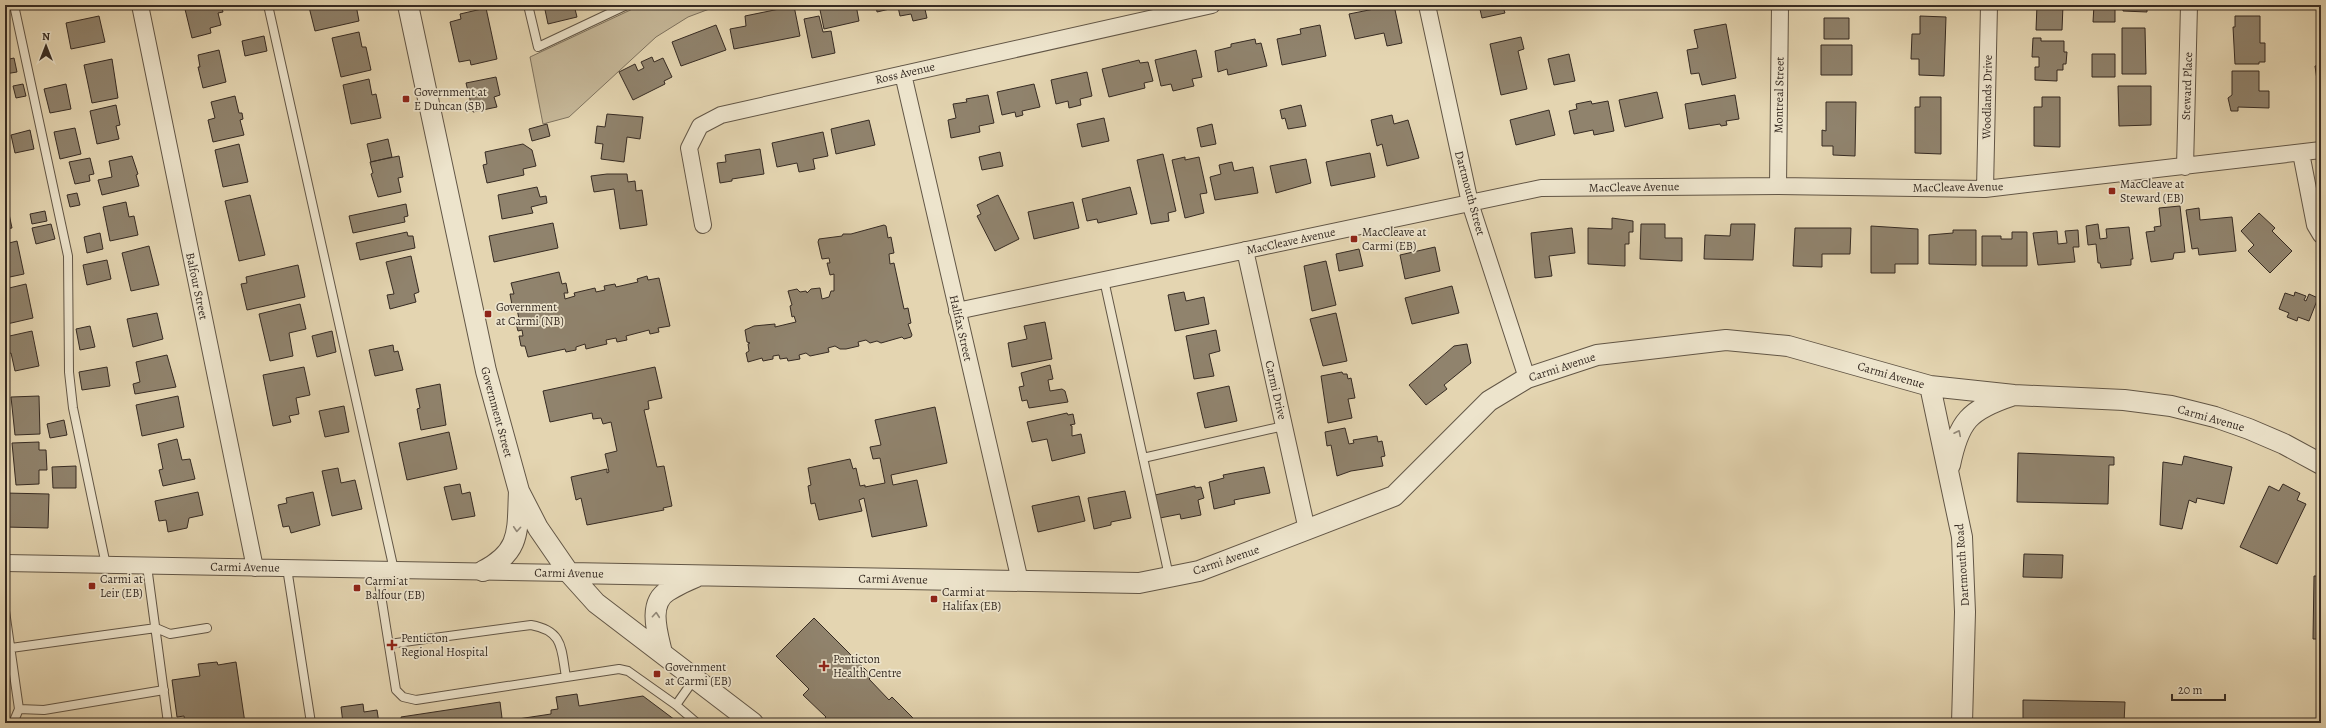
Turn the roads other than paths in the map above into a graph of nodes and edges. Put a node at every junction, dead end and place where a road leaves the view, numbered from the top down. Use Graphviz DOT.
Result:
graph roads {
  1 [pos="14,5"];
  2 [pos="140,5"];
  3 [pos="268,5"];
  4 [pos="408,5"];
  5 [pos="528,5"];
  6 [pos="627,5"];
  7 [pos="1212,5"];
  8 [pos="1428,5"];
  9 [pos="1780,5"];
  10 [pos="1989,5"];
  11 [pos="2190,5"];
  12 [pos="903,74"];
  13 [pos="2321,150"];
  14 [pos="2301,153"];
  15 [pos="2185,167"];
  16 [pos="1778,186"];
  17 [pos="1985,189"];
  18 [pos="1470,203"];
  19 [pos="702,225"];
  20 [pos="2321,235"];
  21 [pos="1245,250"];
  22 [pos="1104,280"];
  23 [pos="957,311"];
  24 [pos="1527,378"];
  25 [pos="1930,386"];
  26 [pos="2014,395"];
  27 [pos="1284,426"];
  28 [pos="1143,458"];
  29 [pos="2321,464"];
  30 [pos="1949,471"];
  31 [pos="519,491"];
  32 [pos="1307,530"];
  33 [pos="5,563"];
  34 [pos="106,565"];
  35 [pos="147,566"];
  36 [pos="255,568"];
  37 [pos="287,568"];
  38 [pos="377,570"];
  39 [pos="394,570"];
  40 [pos="483,571"];
  41 [pos="569,573"];
  42 [pos="698,575"];
  43 [pos="1169,577"];
  44 [pos="1020,581"];
  45 [pos="5,611"];
  46 [pos="156,628"];
  47 [pos="207,628"];
  48 [pos="389,644"];
  49 [pos="11,648"];
  50 [pos="662,653"];
  51 [pos="566,677"];
  52 [pos="696,678"];
  53 [pos="164,690"];
  54 [pos="676,705"];
  55 [pos="19,709"];
  56 [pos="13,723"];
  57 [pos="168,723"];
  58 [pos="312,723"];
  59 [pos="697,723"];
  60 [pos="753,723"];
  61 [pos="1962,723"];
  1 -- 34 [label="lane"];
  2 -- 36 [label="street, Balfour Street"];
  3 -- 39 [label="lane"];
  4 -- 31 [label="street, Government Street"];
  5 -- 6 [label="lane"];
  7 -- 12 [label="street, Ross Avenue"];
  8 -- 18 [label="street, Dartmouth Street"];
  9 -- 16 [label="street, Montreal Street"];
  10 -- 17 [label="street, Woodlands Drive"];
  11 -- 15 [label="street, Steward Place"];
  12 -- 19 [label="street, Ross Avenue"];
  12 -- 23 [label="street, Halifax Street"];
  13 -- 14 [label="street, MacCleave Avenue"];
  14 -- 15 [label="street, MacCleave Avenue"];
  14 -- 20 [label="street"];
  15 -- 17 [label="street, MacCleave Avenue"];
  16 -- 17 [label="street, MacCleave Avenue"];
  16 -- 18 [label="street, MacCleave Avenue"];
  18 -- 21 [label="street, MacCleave Avenue"];
  18 -- 24 [label="street, Dartmouth Street"];
  21 -- 22 [label="street, MacCleave Avenue"];
  21 -- 27 [label="street, Carmi Drive"];
  22 -- 23 [label="street, MacCleave Avenue"];
  22 -- 28 [label="lane"];
  23 -- 44 [label="street, Halifax Street"];
  24 -- 25 [label="street, Carmi Avenue"];
  24 -- 32 [label="street, Carmi Avenue"];
  25 -- 26 [label="street, Carmi Avenue"];
  25 -- 30 [label="street, Dartmouth Road"];
  26 -- 29 [label="street, Carmi Avenue"];
  30 -- 26 [label="street, one-way"];
  27 -- 28 [label="lane"];
  27 -- 32 [label="street, Carmi Drive"];
  28 -- 43 [label="lane"];
  30 -- 61 [label="street, Dartmouth Road"];
  31 -- 40 [label="street, one-way"];
  31 -- 41 [label="street, Government Street"];
  32 -- 43 [label="street, Carmi Avenue"];
  33 -- 34 [label="street, Carmi Avenue"];
  34 -- 35 [label="street, Carmi Avenue"];
  35 -- 36 [label="street, Carmi Avenue"];
  35 -- 46 [label="lane"];
  36 -- 37 [label="street, Carmi Avenue"];
  37 -- 38 [label="street, Carmi Avenue"];
  37 -- 58 [label="lane"];
  38 -- 39 [label="street, Carmi Avenue"];
  38 -- 48 [label="lane"];
  39 -- 40 [label="street, Carmi Avenue"];
  40 -- 41 [label="street, Carmi Avenue"];
  41 -- 42 [label="street, Carmi Avenue"];
  41 -- 50 [label="street, Government Street"];
  42 -- 44 [label="street, Carmi Avenue"];
  50 -- 42 [label="street, one-way"];
  43 -- 44 [label="street, Carmi Avenue"];
  45 -- 49 [label="lane"];
  46 -- 47 [label="lane"];
  46 -- 49 [label="lane"];
  46 -- 53 [label="lane"];
  48 -- 51 [label="lane"];
  48 -- 51 [label="lane"];
  49 -- 55 [label="lane"];
  50 -- 52 [label="street, Government Street"];
  51 -- 54 [label="lane"];
  52 -- 54 [label="lane"];
  52 -- 60 [label="street, Government Street"];
  53 -- 55 [label="lane"];
  53 -- 57 [label="lane"];
  54 -- 59 [label="lane"];
  55 -- 56 [label="lane"];
}
